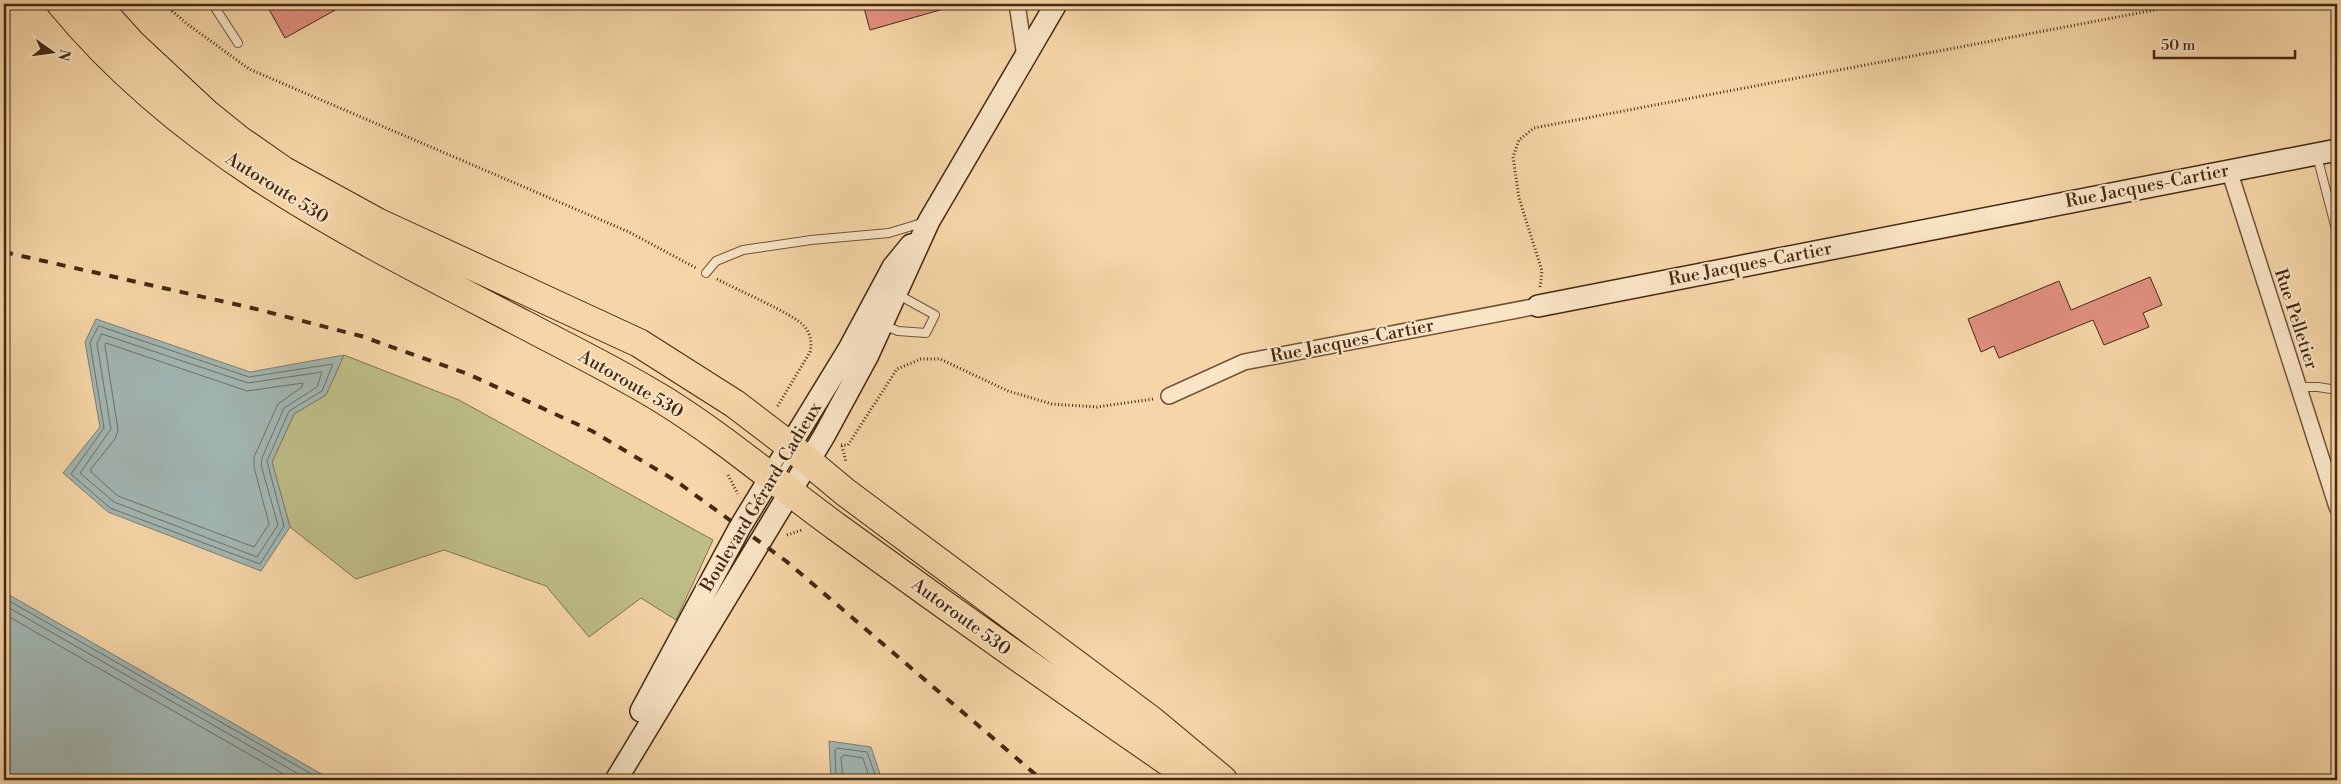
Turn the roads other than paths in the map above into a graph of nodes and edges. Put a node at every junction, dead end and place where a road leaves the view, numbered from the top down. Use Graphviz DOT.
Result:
graph roads {
  1 [pos="61,4"];
  2 [pos="96,4"];
  3 [pos="218,4"];
  4 [pos="1017,4"];
  5 [pos="1056,4"];
  6 [pos="238,43"];
  7 [pos="1025,57"];
  8 [pos="2337,150"];
  9 [pos="2316,154"];
  10 [pos="2229,170"];
  11 [pos="929,221"];
  12 [pos="2337,233"];
  13 [pos="706,273"];
  14 [pos="897,294"];
  15 [pos="1538,306"];
  16 [pos="883,325"];
  17 [pos="2298,386"];
  18 [pos="2337,390"];
  19 [pos="1169,396"];
  20 [pos="799,454"];
  21 [pos="780,485"];
  22 [pos="2337,507"];
  23 [pos="605,780"];
  24 [pos="616,780"];
  25 [pos="1195,780"];
  26 [pos="1223,780"];
  1 -- 21 [label="highway, Autoroute 530"];
  2 -- 20 [label="highway, Autoroute 530"];
  3 -- 6 [label="lane"];
  4 -- 7 [label="street"];
  5 -- 7 [label="main road, Boulevard Gérard-Cadieux"];
  7 -- 11 [label="main road, Boulevard Gérard-Cadieux"];
  8 -- 9 [label="main road, Rue Jacques-Cartier"];
  9 -- 10 [label="main road, Rue Jacques-Cartier"];
  9 -- 12 [label="lane"];
  10 -- 15 [label="main road, Rue Jacques-Cartier"];
  10 -- 17 [label="street, Rue Pelletier"];
  11 -- 13 [label="lane"];
  11 -- 14 [label="main road, Boulevard Gérard-Cadieux"];
  11 -- 20 [label="main road, Boulevard Gérard-Cadieux"];
  14 -- 16 [label="main road, Boulevard Gérard-Cadieux"];
  14 -- 16 [label="lane"];
  15 -- 19 [label="street, Rue Jacques-Cartier"];
  16 -- 20 [label="main road, Boulevard Gérard-Cadieux"];
  17 -- 18 [label="lane"];
  17 -- 22 [label="street, Rue Pelletier"];
  20 -- 21 [label="main road, Boulevard Gérard-Cadieux"];
  20 -- 26 [label="highway, Autoroute 530"];
  21 -- 23 [label="main road, Boulevard Gérard-Cadieux"];
  21 -- 24 [label="main road, Boulevard Gérard-Cadieux"];
  21 -- 25 [label="highway, Autoroute 530"];
}
